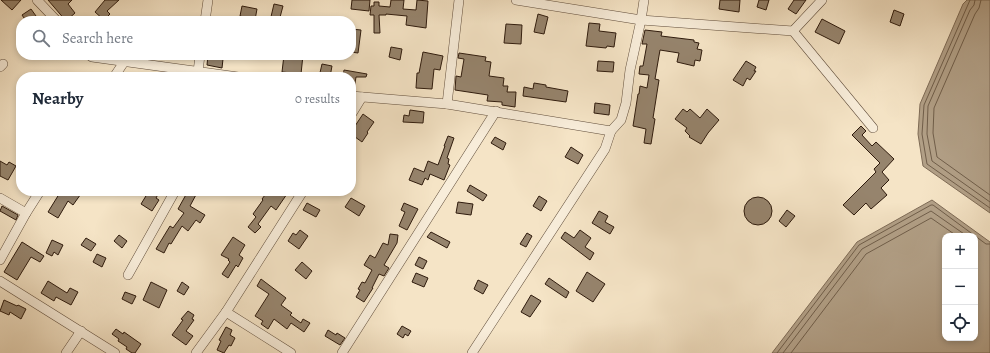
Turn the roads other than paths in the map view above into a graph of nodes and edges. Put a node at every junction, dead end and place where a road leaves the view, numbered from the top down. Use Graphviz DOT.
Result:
graph roads {
  1 [pos="37,0"];
  2 [pos="208,0"];
  3 [pos="459,0"];
  4 [pos="516,0"];
  5 [pos="644,0"];
  6 [pos="822,0"];
  7 [pos="52,16"];
  8 [pos="206,16"];
  9 [pos="641,20"];
  10 [pos="793,31"];
  11 [pos="111,60"];
  12 [pos="199,60"];
  13 [pos="124,62"];
  14 [pos="117,72"];
  15 [pos="198,72"];
  16 [pos="356,97"];
  17 [pos="362,98"];
  18 [pos="447,104"];
  19 [pos="356,107"];
  20 [pos="496,111"];
  21 [pos="873,128"];
  22 [pos="611,131"];
  23 [pos="37,196"];
  24 [pos="172,196"];
  25 [pos="300,196"];
  26 [pos="0,198"];
  27 [pos="26,213"];
  28 [pos="0,260"];
  29 [pos="128,274"];
  30 [pos="0,281"];
  31 [pos="226,312"];
  32 [pos="81,331"];
  33 [pos="66,353"];
  34 [pos="115,353"];
  35 [pos="196,353"];
  36 [pos="291,353"];
  37 [pos="342,353"];
  38 [pos="472,353"];
  1 -- 7 [label="street"];
  2 -- 8 [label="street"];
  3 -- 18 [label="street"];
  4 -- 9 [label="street"];
  5 -- 9 [label="street"];
  6 -- 10 [label="street"];
  9 -- 10 [label="street"];
  9 -- 22 [label="street"];
  10 -- 21 [label="street"];
  11 -- 13 [label="street"];
  12 -- 15 [label="street"];
  13 -- 14 [label="street"];
  13 -- 15 [label="street"];
  16 -- 17 [label="street"];
  17 -- 18 [label="street"];
  17 -- 19 [label="street"];
  18 -- 20 [label="street"];
  20 -- 22 [label="street"];
  20 -- 37 [label="street"];
  22 -- 38 [label="street"];
  23 -- 27 [label="street"];
  24 -- 29 [label="street"];
  25 -- 31 [label="street"];
  26 -- 27 [label="street"];
  27 -- 28 [label="street"];
  30 -- 32 [label="street"];
  31 -- 35 [label="street"];
  31 -- 36 [label="street"];
  32 -- 33 [label="street"];
  32 -- 34 [label="street"];
}
